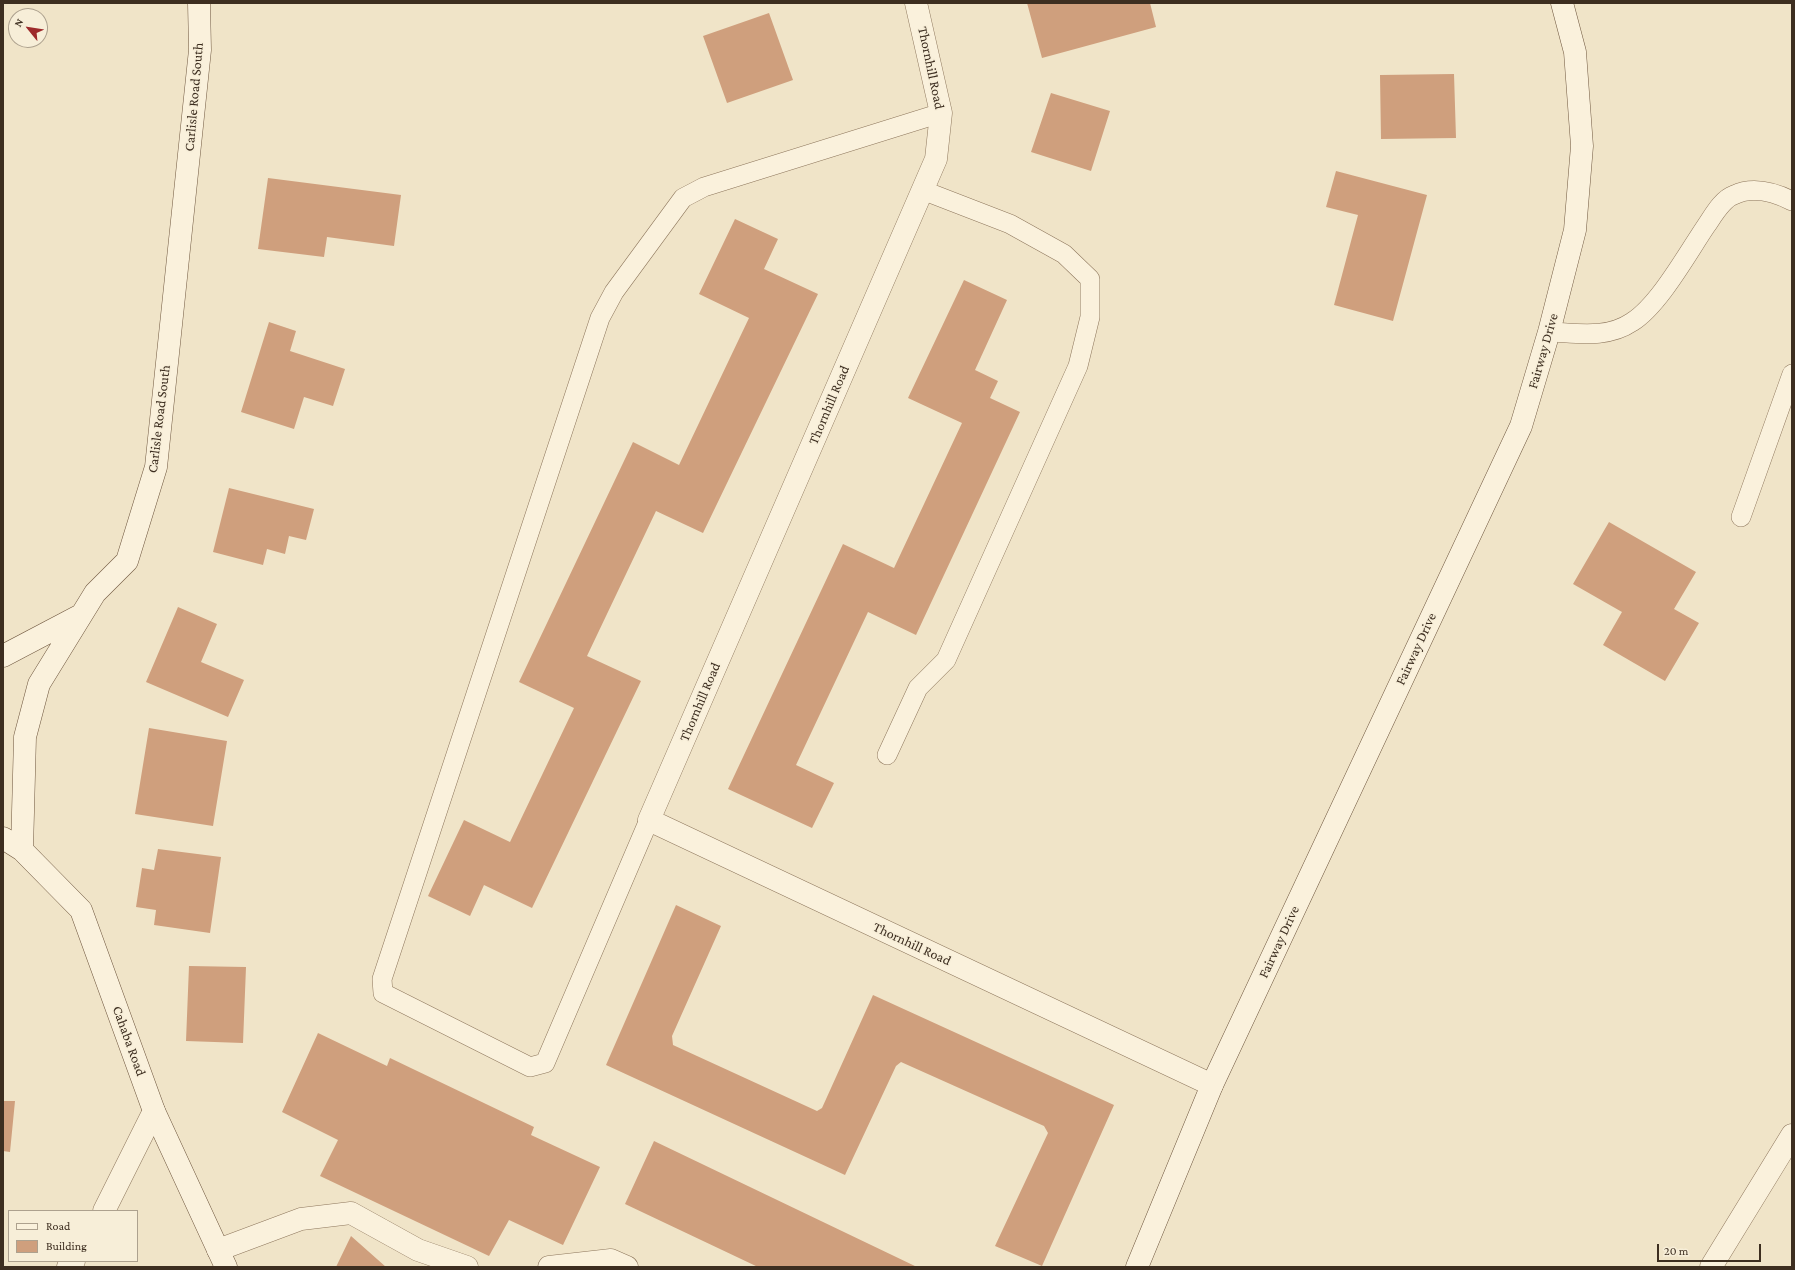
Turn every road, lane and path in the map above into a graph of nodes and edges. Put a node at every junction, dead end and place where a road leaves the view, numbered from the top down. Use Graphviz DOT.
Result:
graph roads {
  1 [pos="199,3"];
  2 [pos="916,3"];
  3 [pos="1562,3"];
  4 [pos="941,113"];
  5 [pos="922,190"];
  6 [pos="1792,201"];
  7 [pos="1549,332"];
  8 [pos="1792,374"];
  9 [pos="1741,517"];
  10 [pos="82,614"];
  11 [pos="3,656"];
  12 [pos="887,755"];
  13 [pos="649,820"];
  14 [pos="3,838"];
  15 [pos="22,850"];
  16 [pos="1212,1085"];
  17 [pos="154,1111"];
  18 [pos="1792,1135"];
  19 [pos="104,1210"];
  20 [pos="222,1258"];
  21 [pos="467,1267"];
  22 [pos="549,1267"];
  23 [pos="627,1267"];
  24 [pos="1137,1267"];
  25 [pos="1711,1267"];
  1 -- 10 [label="street, Carlisle Road South"];
  2 -- 4 [label="street, Thornhill Road"];
  3 -- 7 [label="street, Fairway Drive"];
  4 -- 5 [label="street, Thornhill Road"];
  4 -- 13 [label="lane"];
  5 -- 12 [label="lane"];
  5 -- 13 [label="street, Thornhill Road"];
  6 -- 7 [label="lane"];
  7 -- 16 [label="street, Fairway Drive"];
  8 -- 9 [label="lane"];
  10 -- 11 [label="street"];
  10 -- 15 [label="street, Carlisle Road South"];
  13 -- 16 [label="street, Thornhill Road"];
  14 -- 15 [label="street, Cahaba Road"];
  15 -- 17 [label="street, Cahaba Road"];
  16 -- 24 [label="street, Fairway Drive"];
  17 -- 19 [label="street"];
  17 -- 20 [label="street, Cahaba Road"];
  18 -- 25 [label="street"];
  20 -- 21 [label="street"];
  22 -- 23 [label="street"];
}
